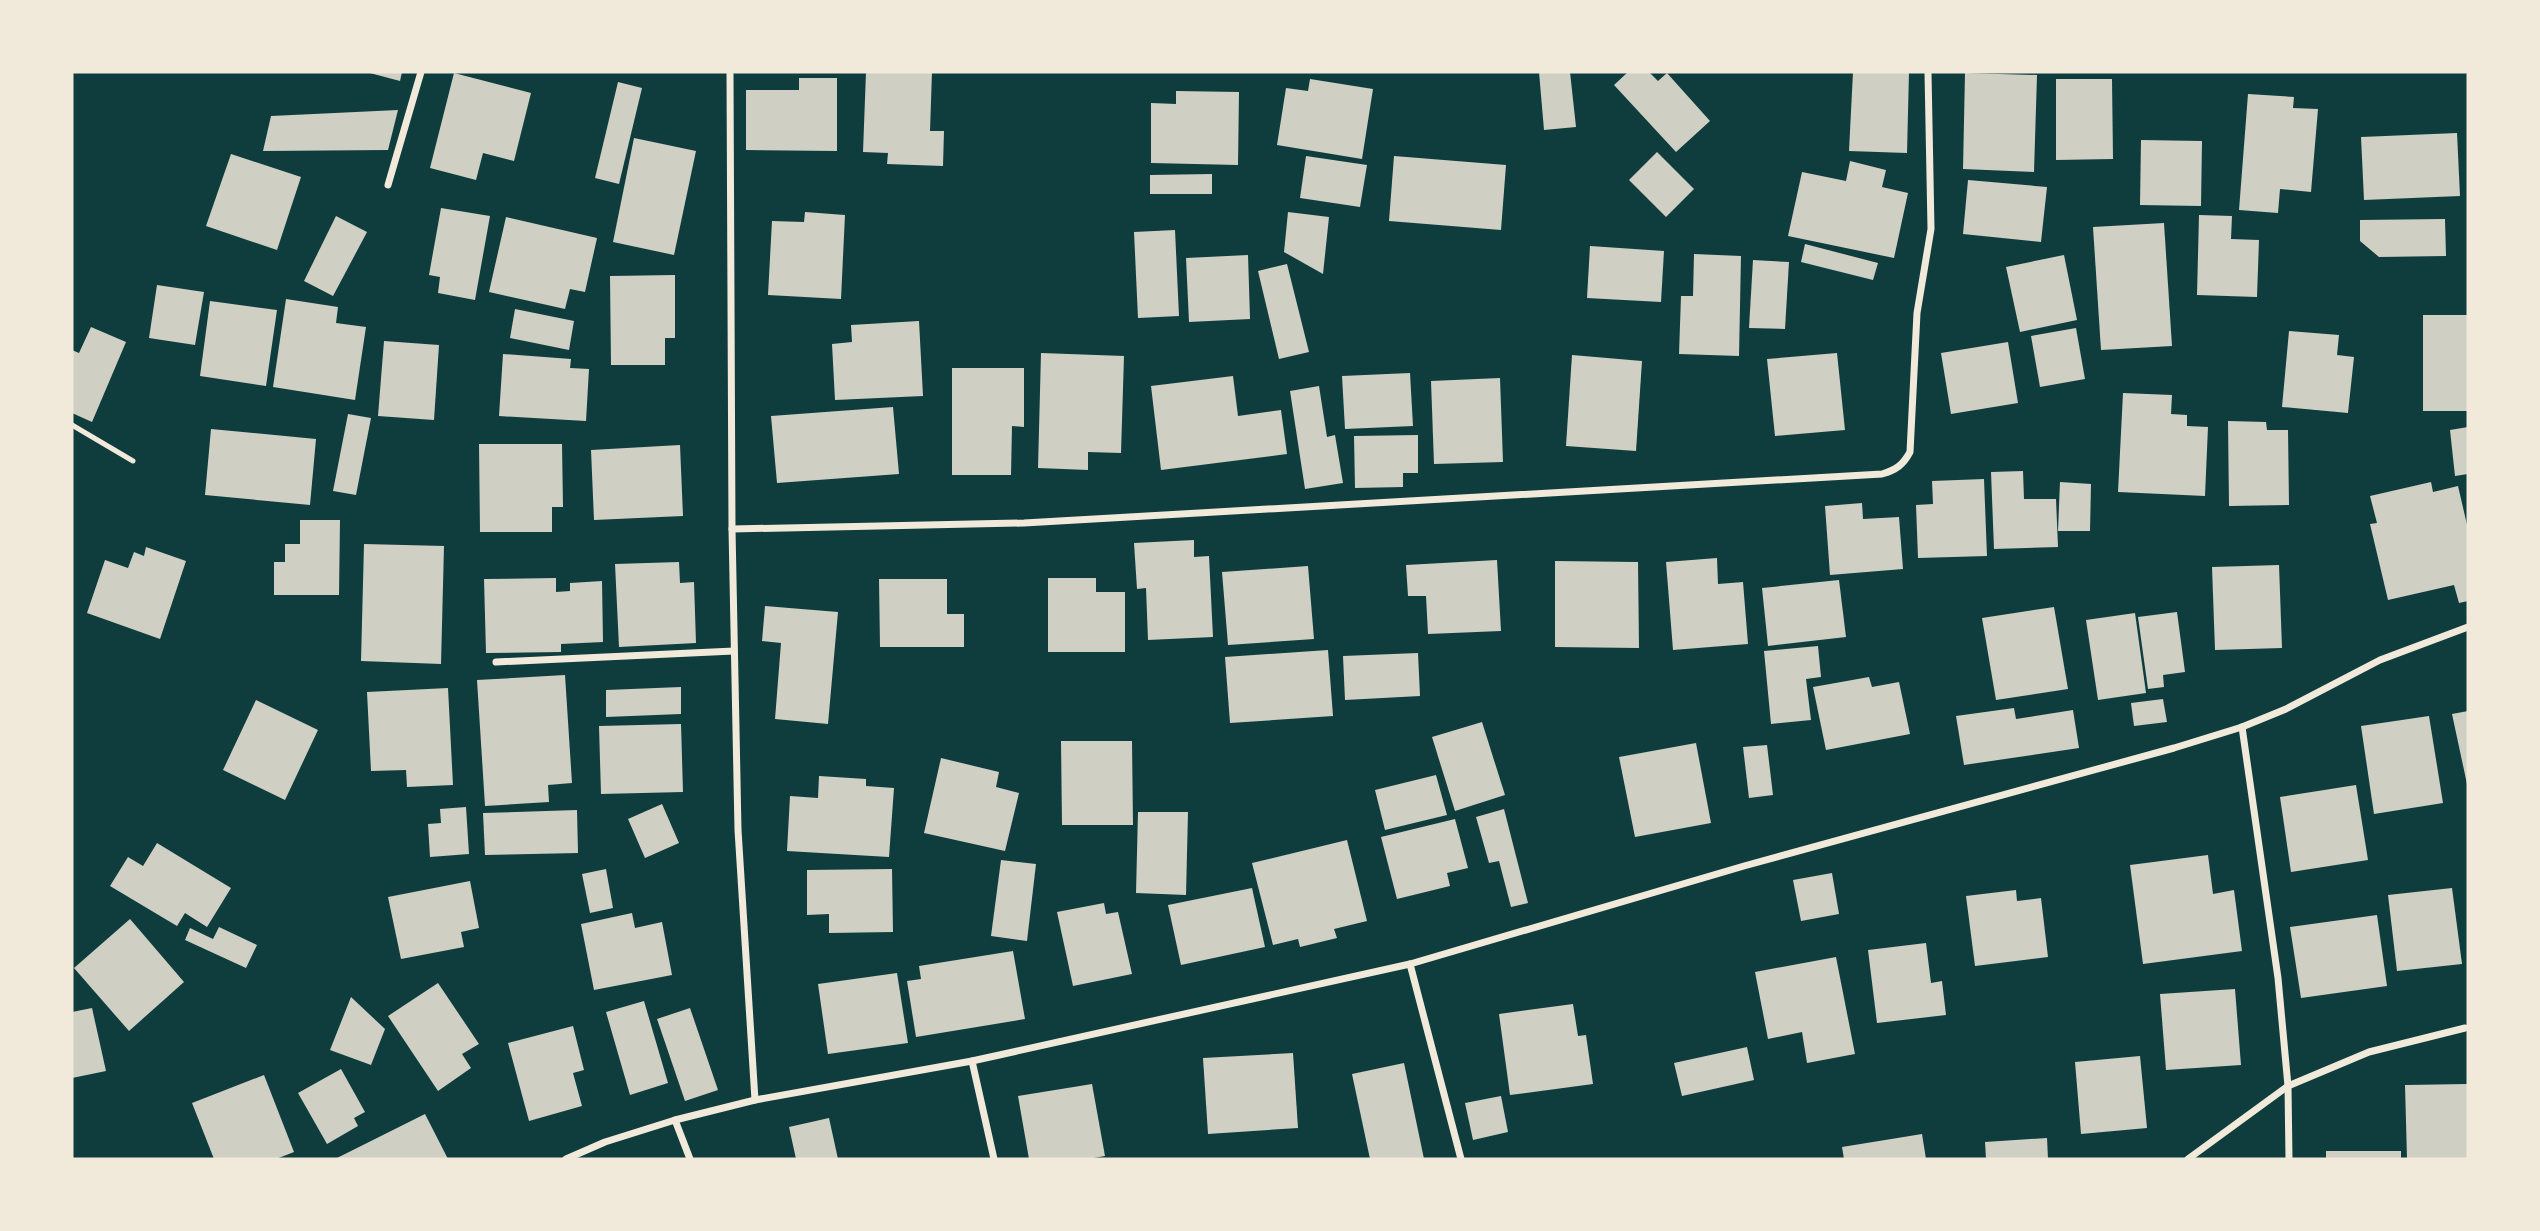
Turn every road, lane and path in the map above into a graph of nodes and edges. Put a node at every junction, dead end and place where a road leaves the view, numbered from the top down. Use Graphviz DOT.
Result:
graph roads {
  1 [pos="421,72"];
  2 [pos="730,72"];
  3 [pos="1928,72"];
  4 [pos="388,185"];
  5 [pos="72,425"];
  6 [pos="133,461"];
  7 [pos="732,529"];
  8 [pos="2468,627"];
  9 [pos="734,651"];
  10 [pos="496,662"];
  11 [pos="2242,727"];
  12 [pos="1410,964"];
  13 [pos="2465,1028"];
  14 [pos="972,1060"];
  15 [pos="2288,1086"];
  16 [pos="755,1100"];
  17 [pos="675,1120"];
  18 [pos="566,1159"];
  19 [pos="690,1159"];
  20 [pos="994,1159"];
  21 [pos="1461,1159"];
  22 [pos="2188,1159"];
  23 [pos="2289,1159"];
  1 -- 4 [label="street"];
  2 -- 7 [label="street"];
  3 -- 7 [label="street"];
  5 -- 6 [label="lane"];
  7 -- 9 [label="street"];
  8 -- 11 [label="street"];
  9 -- 10 [label="street"];
  9 -- 16 [label="street"];
  11 -- 12 [label="street"];
  11 -- 15 [label="street"];
  12 -- 14 [label="street"];
  12 -- 21 [label="street"];
  13 -- 15 [label="street"];
  14 -- 16 [label="street"];
  14 -- 20 [label="street"];
  15 -- 22 [label="street"];
  15 -- 23 [label="street"];
  16 -- 17 [label="street"];
  17 -- 18 [label="street"];
  17 -- 19 [label="street"];
}
